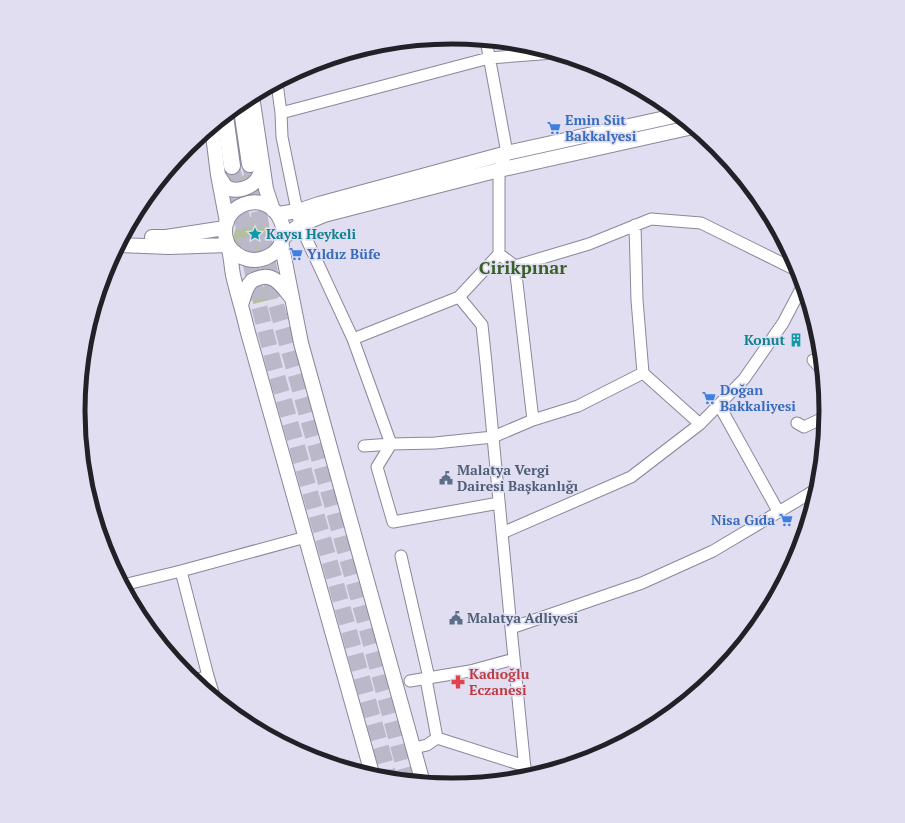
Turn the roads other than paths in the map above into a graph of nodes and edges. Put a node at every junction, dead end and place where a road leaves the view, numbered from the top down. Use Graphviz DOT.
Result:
graph roads {
  1 [pos="487,46"];
  2 [pos="537,54"];
  3 [pos="489,58"];
  4 [pos="278,88"];
  5 [pos="252,103"];
  6 [pos="243,110"];
  7 [pos="281,113"];
  8 [pos="671,117"];
  9 [pos="226,122"];
  10 [pos="687,128"];
  11 [pos="213,133"];
  12 [pos="507,153"];
  13 [pos="256,164"];
  14 [pos="232,166"];
  15 [pos="499,170"];
  16 [pos="218,175"];
  17 [pos="298,211"];
  18 [pos="276,212"];
  19 [pos="226,225"];
  20 [pos="300,225"];
  21 [pos="635,225"];
  22 [pos="129,237"];
  23 [pos="282,240"];
  24 [pos="125,245"];
  25 [pos="228,245"];
  26 [pos="499,254"];
  27 [pos="515,266"];
  28 [pos="790,267"];
  29 [pos="800,292"];
  30 [pos="459,297"];
  31 [pos="292,299"];
  32 [pos="241,305"];
  33 [pos="353,339"];
  34 [pos="814,360"];
  35 [pos="817,364"];
  36 [pos="643,373"];
  37 [pos="719,405"];
  38 [pos="820,419"];
  39 [pos="533,420"];
  40 [pos="797,423"];
  41 [pos="700,424"];
  42 [pos="493,437"];
  43 [pos="391,444"];
  44 [pos="364,446"];
  45 [pos="809,501"];
  46 [pos="499,503"];
  47 [pos="778,511"];
  48 [pos="502,533"];
  49 [pos="306,537"];
  50 [pos="401,556"];
  51 [pos="181,571"];
  52 [pos="128,584"];
  53 [pos="511,628"];
  54 [pos="514,659"];
  55 [pos="208,676"];
  56 [pos="427,678"];
  57 [pos="201,679"];
  58 [pos="410,681"];
  59 [pos="212,690"];
  60 [pos="437,738"];
  61 [pos="414,748"];
  62 [pos="525,766"];
  63 [pos="368,769"];
  64 [pos="525,772"];
  65 [pos="422,777"];
  1 -- 3 [label="street"];
  2 -- 3 [label="street"];
  3 -- 7 [label="street"];
  3 -- 12 [label="street"];
  4 -- 7 [label="street"];
  5 -- 13 [label="main road"];
  6 -- 13 [label="highway"];
  7 -- 17 [label="street"];
  8 -- 12 [label="main road"];
  9 -- 14 [label="highway"];
  10 -- 15 [label="main road"];
  11 -- 16 [label="main road"];
  12 -- 15 [label="street"];
  12 -- 17 [label="main road"];
  13 -- 16 [label="main road"];
  13 -- 18 [label="main road"];
  15 -- 20 [label="main road"];
  15 -- 26 [label="street"];
  16 -- 19 [label="main road"];
  17 -- 18 [label="main road"];
  17 -- 20 [label="street"];
  18 -- 19 [label="main road"];
  18 -- 23 [label="main road"];
  19 -- 22 [label="main road"];
  19 -- 25 [label="main road"];
  20 -- 23 [label="main road"];
  20 -- 33 [label="street"];
  21 -- 27 [label="street"];
  21 -- 28 [label="street"];
  21 -- 36 [label="street"];
  23 -- 25 [label="main road"];
  23 -- 31 [label="main road"];
  24 -- 25 [label="main road"];
  25 -- 32 [label="main road"];
  26 -- 27 [label="street"];
  26 -- 30 [label="street"];
  27 -- 39 [label="street"];
  29 -- 37 [label="street"];
  30 -- 33 [label="street"];
  30 -- 42 [label="street"];
  31 -- 32 [label="main road"];
  31 -- 61 [label="main road"];
  32 -- 49 [label="main road"];
  33 -- 43 [label="street"];
  34 -- 35 [label="street"];
  36 -- 39 [label="street"];
  36 -- 41 [label="street"];
  37 -- 41 [label="street"];
  37 -- 47 [label="street"];
  38 -- 40 [label="street"];
  39 -- 42 [label="street"];
  41 -- 48 [label="street"];
  42 -- 43 [label="street"];
  42 -- 46 [label="street"];
  43 -- 44 [label="street"];
  43 -- 46 [label="street"];
  45 -- 47 [label="street"];
  46 -- 48 [label="street"];
  47 -- 53 [label="street"];
  48 -- 53 [label="street"];
  49 -- 51 [label="street"];
  49 -- 63 [label="main road"];
  50 -- 56 [label="street"];
  51 -- 52 [label="street"];
  51 -- 55 [label="street"];
  53 -- 54 [label="street"];
  54 -- 56 [label="street"];
  54 -- 62 [label="street"];
  55 -- 57 [label="street"];
  55 -- 59 [label="street"];
  56 -- 58 [label="street"];
  56 -- 60 [label="street"];
  60 -- 61 [label="street"];
  60 -- 62 [label="street"];
  61 -- 65 [label="main road"];
  62 -- 64 [label="street"];
}
